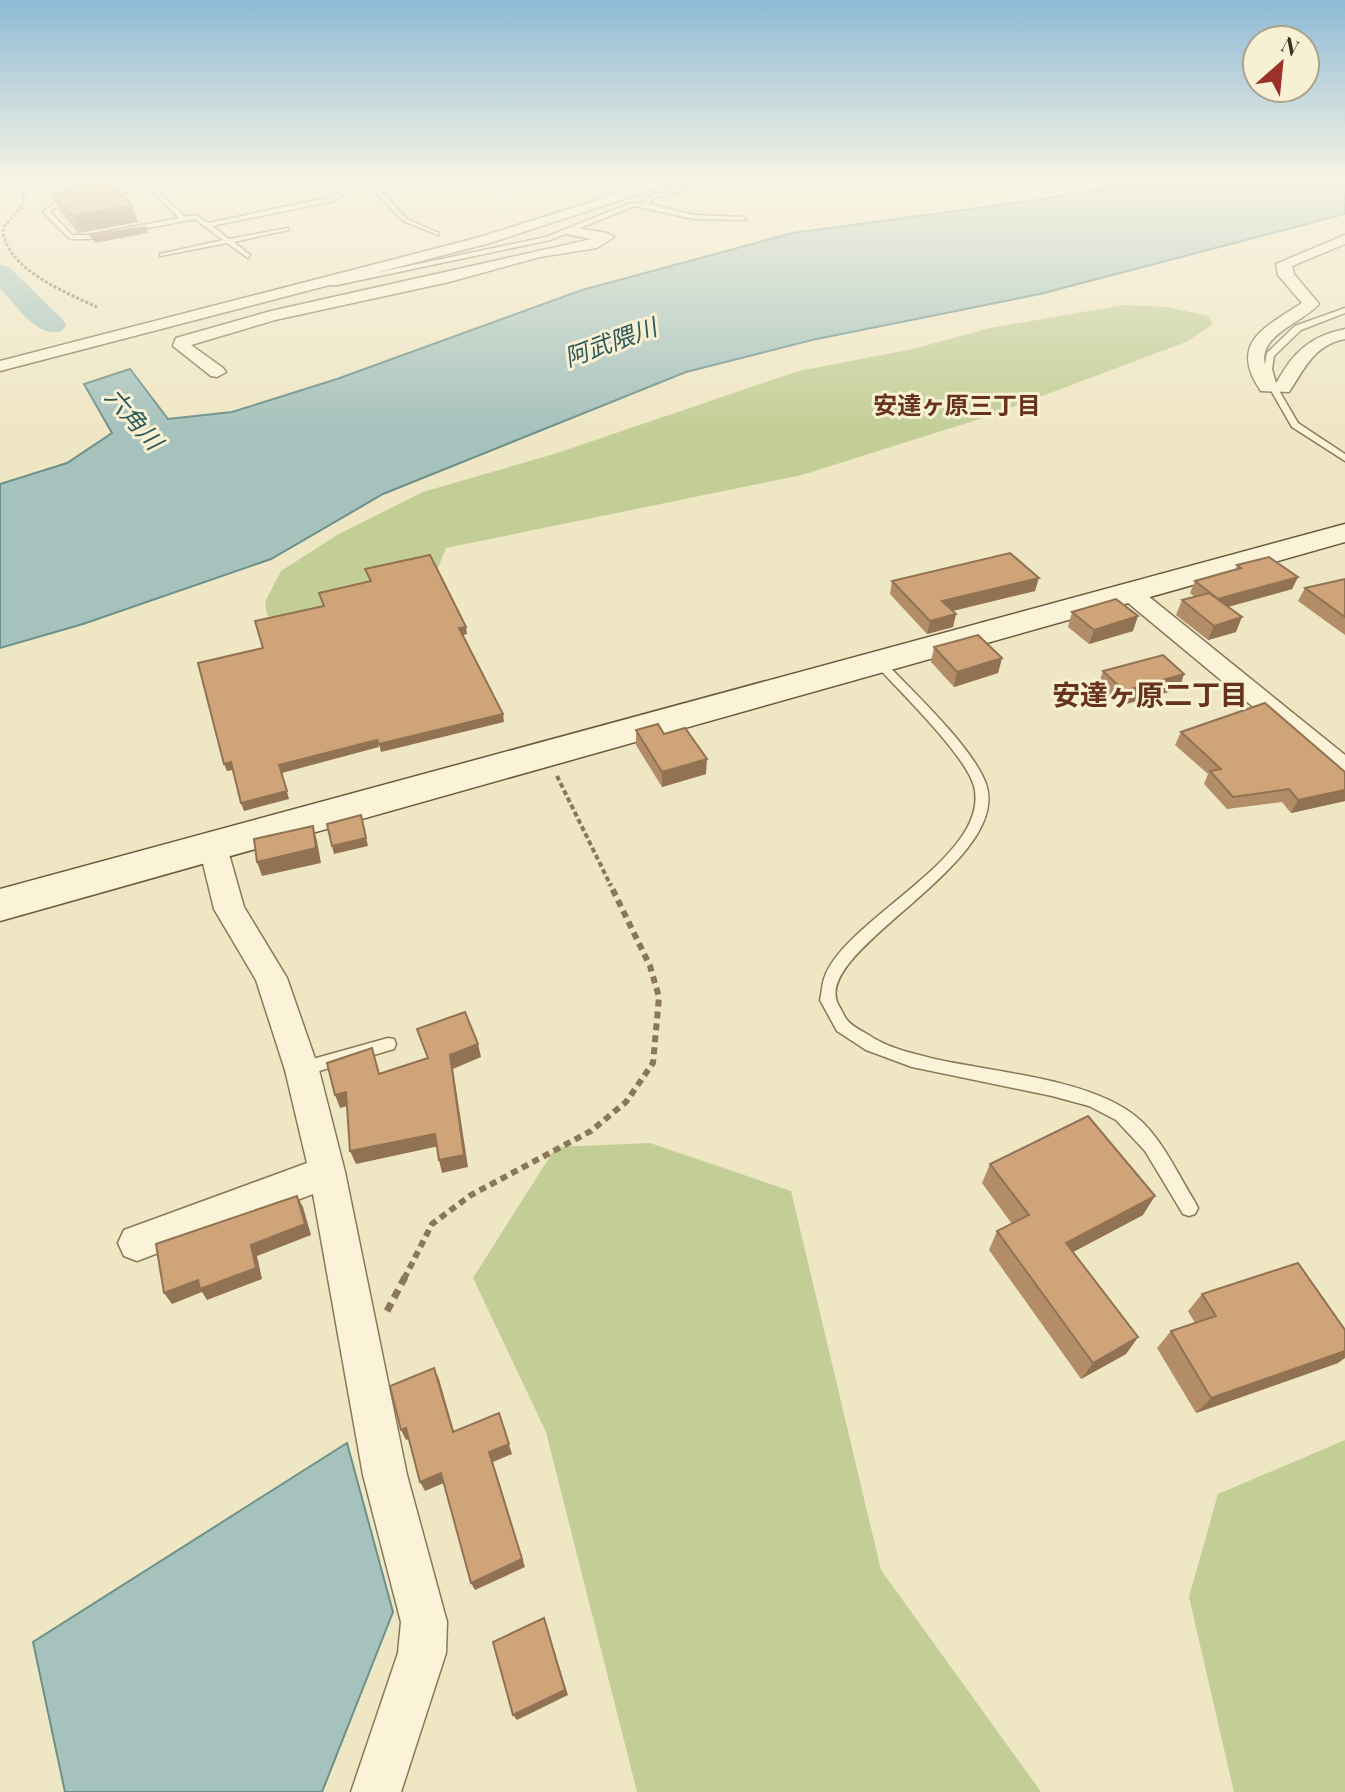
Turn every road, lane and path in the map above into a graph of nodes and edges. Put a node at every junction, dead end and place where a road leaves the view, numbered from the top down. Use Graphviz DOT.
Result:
graph roads {
  1 [pos="22,263"];
  2 [pos="393,263"];
  3 [pos="428,263"];
  4 [pos="503,263"];
  5 [pos="1287,263"];
  6 [pos="319,282"];
  7 [pos="97,307"];
  8 [pos="1345,310"];
  9 [pos="1345,334"];
  10 [pos="0,366"];
  11 [pos="217,372"];
  12 [pos="1273,387"];
  13 [pos="1345,458"];
  14 [pos="1345,533"];
  15 [pos="1129,592"];
  16 [pos="878,661"];
  17 [pos="545,754"];
  18 [pos="1345,769"];
  19 [pos="213,847"];
  20 [pos="0,905"];
  21 [pos="388,1044"];
  22 [pos="302,1070"];
  23 [pos="327,1172"];
  24 [pos="1189,1208"];
  25 [pos="137,1243"];
  26 [pos="362,1357"];
  27 [pos="376,1792"];
  1 -- 7 [label="path"];
  2 -- 6 [label="street"];
  3 -- 6 [label="lane"];
  4 -- 11 [label="street"];
  5 -- 12 [label="street"];
  6 -- 10 [label="street"];
  8 -- 12 [label="lane"];
  9 -- 12 [label="street"];
  12 -- 13 [label="lane"];
  14 -- 15 [label="street"];
  15 -- 16 [label="street"];
  15 -- 18 [label="street"];
  16 -- 17 [label="street"];
  16 -- 24 [label="lane"];
  17 -- 19 [label="street"];
  17 -- 26 [label="path"];
  19 -- 20 [label="street"];
  19 -- 22 [label="street"];
  21 -- 22 [label="lane"];
  22 -- 23 [label="street"];
  23 -- 25 [label="street"];
  23 -- 26 [label="street"];
  26 -- 27 [label="street"];
}
